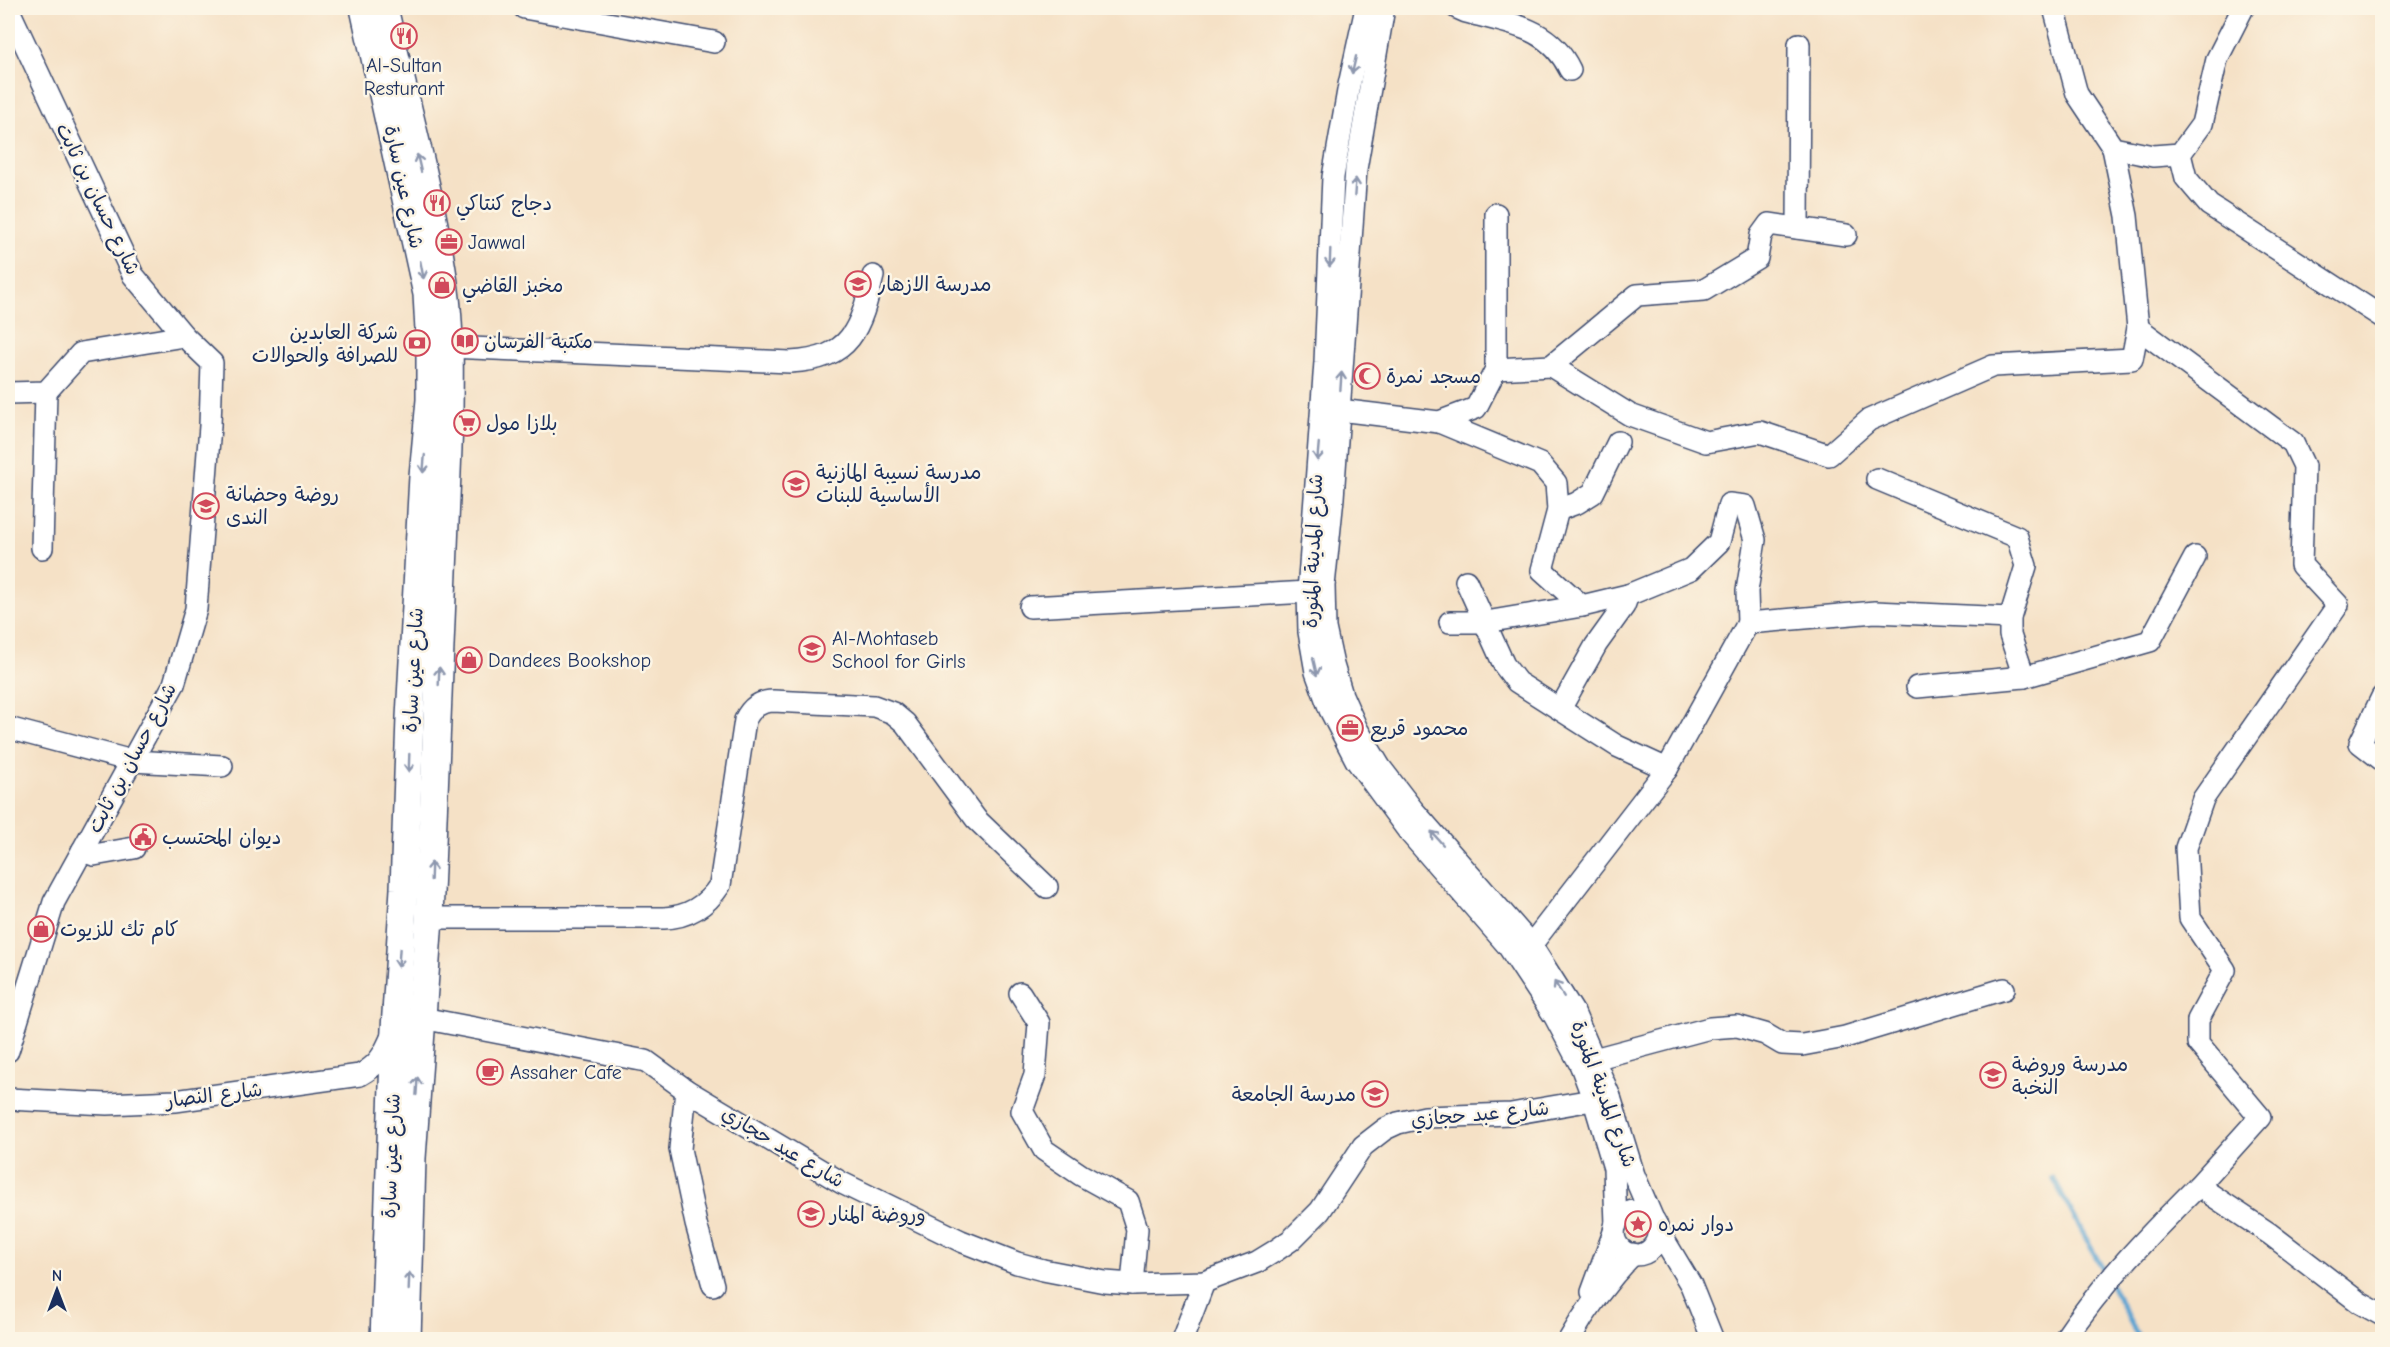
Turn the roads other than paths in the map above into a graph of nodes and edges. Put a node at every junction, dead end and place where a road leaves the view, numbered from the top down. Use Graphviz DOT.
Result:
graph roads {
  1 [pos="8,8"];
  2 [pos="364,8"];
  3 [pos="384,8"];
  4 [pos="524,8"];
  5 [pos="1366,8"];
  6 [pos="1384,8"];
  7 [pos="1456,8"];
  8 [pos="2054,8"];
  9 [pos="2243,8"];
  10 [pos="714,42"];
  11 [pos="1799,44"];
  12 [pos="1570,70"];
  13 [pos="2114,148"];
  14 [pos="2180,153"];
  15 [pos="1496,214"];
  16 [pos="1798,228"];
  17 [pos="1846,235"];
  18 [pos="873,276"];
  19 [pos="2382,317"];
  20 [pos="2138,328"];
  21 [pos="184,336"];
  22 [pos="449,347"];
  23 [pos="1551,366"];
  24 [pos="1496,369"];
  25 [pos="46,392"];
  26 [pos="8,393"];
  27 [pos="1340,410"];
  28 [pos="1439,422"];
  29 [pos="1618,442"];
  30 [pos="1877,479"];
  31 [pos="1558,510"];
  32 [pos="42,548"];
  33 [pos="2195,557"];
  34 [pos="1466,581"];
  35 [pos="1308,592"];
  36 [pos="1628,595"];
  37 [pos="1582,606"];
  38 [pos="1030,608"];
  39 [pos="2010,618"];
  40 [pos="1450,622"];
  41 [pos="1486,622"];
  42 [pos="1748,623"];
  43 [pos="2024,677"];
  44 [pos="1917,687"];
  45 [pos="2382,698"];
  46 [pos="1560,709"];
  47 [pos="8,728"];
  48 [pos="2382,760"];
  49 [pos="132,761"];
  50 [pos="222,766"];
  51 [pos="1667,768"];
  52 [pos="134,848"];
  53 [pos="82,850"];
  54 [pos="1047,887"];
  55 [pos="429,918"];
  56 [pos="1531,945"];
  57 [pos="2004,989"];
  58 [pos="1020,993"];
  59 [pos="422,1018"];
  60 [pos="395,1029"];
  61 [pos="8,1051"];
  62 [pos="1587,1063"];
  63 [pos="686,1090"];
  64 [pos="8,1099"];
  65 [pos="1602,1099"];
  66 [pos="2198,1186"];
  67 [pos="1655,1224"];
  68 [pos="1615,1228"];
  69 [pos="1639,1254"];
  70 [pos="1204,1282"];
  71 [pos="1132,1284"];
  72 [pos="713,1285"];
  73 [pos="1691,1285"];
  74 [pos="1583,1315"];
  75 [pos="2382,1315"];
  76 [pos="384,1340"];
  77 [pos="407,1340"];
  78 [pos="1182,1340"];
  79 [pos="1569,1340"];
  80 [pos="1713,1340"];
  81 [pos="2064,1340"];
  1 -- 21 [label="street, شارع حسان بن ثابت"];
  2 -- 60 [label="main road, شارع عين سارة, one-way"];
  22 -- 3 [label="main road, شارع عين سارة, one-way"];
  4 -- 10 [label="street"];
  5 -- 35 [label="street, شارع المدينة المنورة, one-way"];
  27 -- 6 [label="street, شارع المدينة المنورة, one-way"];
  7 -- 12 [label="street"];
  8 -- 13 [label="street"];
  9 -- 14 [label="street"];
  11 -- 16 [label="street"];
  13 -- 14 [label="street"];
  13 -- 20 [label="street"];
  14 -- 19 [label="street"];
  15 -- 24 [label="street"];
  16 -- 17 [label="street"];
  16 -- 23 [label="street"];
  18 -- 22 [label="street"];
  20 -- 23 [label="street"];
  20 -- 66 [label="street"];
  21 -- 25 [label="street"];
  21 -- 49 [label="street, شارع حسان بن ثابت"];
  55 -- 22 [label="main road, شارع عين سارة, one-way"];
  23 -- 24 [label="street"];
  24 -- 28 [label="street"];
  25 -- 26 [label="street"];
  25 -- 32 [label="street"];
  27 -- 28 [label="street"];
  56 -- 27 [label="street, شارع المدينة المنورة, one-way"];
  28 -- 31 [label="street"];
  29 -- 31 [label="street"];
  30 -- 39 [label="street"];
  31 -- 37 [label="street"];
  33 -- 43 [label="street"];
  34 -- 41 [label="street"];
  35 -- 38 [label="street"];
  35 -- 62 [label="street, شارع المدينة المنورة, one-way"];
  36 -- 37 [label="street"];
  36 -- 42 [label="street"];
  36 -- 46 [label="street"];
  37 -- 41 [label="street"];
  39 -- 42 [label="street"];
  39 -- 43 [label="street"];
  40 -- 41 [label="street"];
  41 -- 46 [label="street"];
  42 -- 51 [label="street"];
  43 -- 44 [label="street"];
  45 -- 48 [label="street"];
  46 -- 51 [label="street"];
  47 -- 49 [label="street"];
  49 -- 50 [label="street"];
  49 -- 53 [label="street, شارع حسان بن ثابت"];
  51 -- 56 [label="street"];
  52 -- 53 [label="street"];
  53 -- 61 [label="street, شارع حسان بن ثابت"];
  54 -- 55 [label="street"];
  55 -- 59 [label="main road, شارع عين سارة"];
  62 -- 56 [label="street, شارع المدينة المنورة, one-way"];
  57 -- 62 [label="street"];
  58 -- 71 [label="street"];
  59 -- 60 [label="street"];
  59 -- 63 [label="street, شارع عبد حجازي"];
  77 -- 59 [label="main road, شارع عين سارة, one-way"];
  60 -- 64 [label="street, شارع النصار"];
  60 -- 76 [label="main road, شارع عين سارة"];
  62 -- 65 [label="street, شارع المدينة المنورة"];
  63 -- 71 [label="street, شارع عبد حجازي"];
  63 -- 72 [label="street"];
  65 -- 67 [label="street, شارع المدينة المنورة"];
  65 -- 68 [label="street, شارع المدينة المنورة"];
  65 -- 70 [label="street, شارع عبد حجازي"];
  66 -- 75 [label="street"];
  66 -- 81 [label="street"];
  67 -- 68 [label="street"];
  67 -- 69 [label="street"];
  67 -- 73 [label="street, شارع المدينة المنورة"];
  68 -- 69 [label="street"];
  68 -- 74 [label="street"];
  69 -- 73 [label="street"];
  69 -- 74 [label="street"];
  70 -- 71 [label="street, شارع عبد حجازي"];
  70 -- 78 [label="street"];
  73 -- 80 [label="street, شارع المدينة المنورة"];
  74 -- 79 [label="street"];
}
